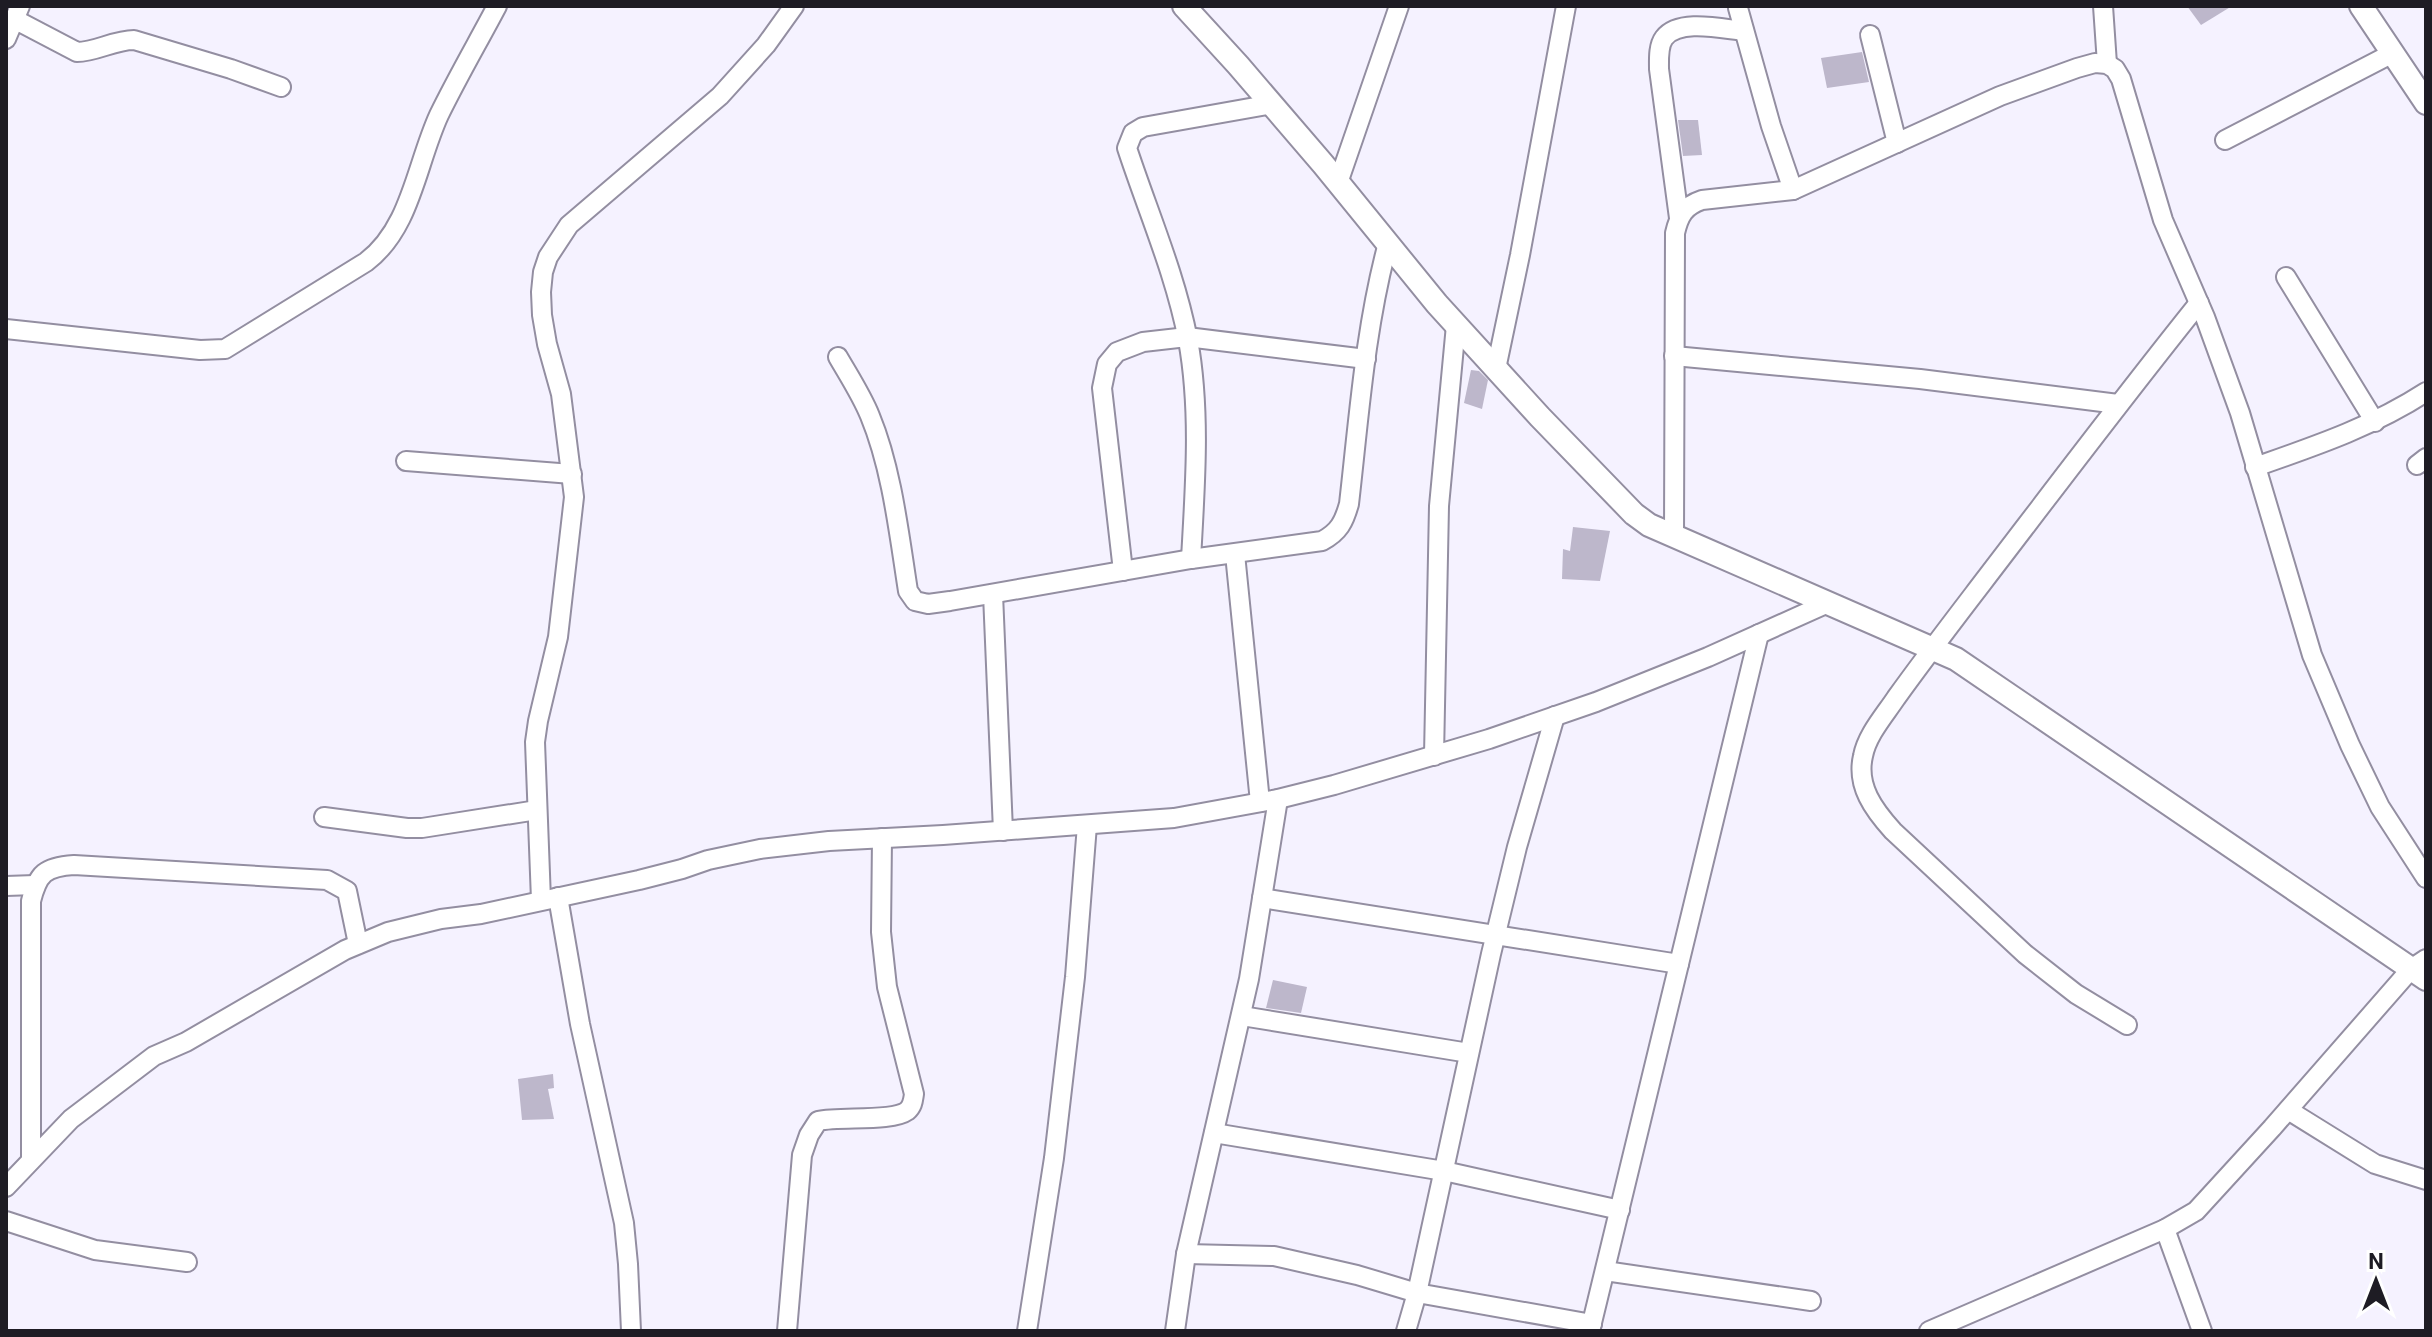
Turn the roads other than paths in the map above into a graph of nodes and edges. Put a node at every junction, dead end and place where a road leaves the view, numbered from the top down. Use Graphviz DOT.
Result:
graph roads {
  1 [pos="497,6"];
  2 [pos="794,6"];
  3 [pos="1184,6"];
  4 [pos="1399,6"];
  5 [pos="1566,6"];
  6 [pos="2103,6"];
  7 [pos="2361,6"];
  8 [pos="1738,8"];
  9 [pos="17,13"];
  10 [pos="1744,31"];
  11 [pos="1870,35"];
  12 [pos="6,39"];
  13 [pos="2393,53"];
  14 [pos="2107,64"];
  15 [pos="281,87"];
  16 [pos="2426,103"];
  17 [pos="1272,104"];
  18 [pos="2225,140"];
  19 [pos="1897,143"];
  20 [pos="1338,183"];
  21 [pos="1793,190"];
  22 [pos="1679,218"];
  23 [pos="1388,243"];
  24 [pos="2286,277"];
  25 [pos="2199,303"];
  26 [pos="1456,325"];
  27 [pos="6,329"];
  28 [pos="1187,337"];
  29 [pos="1674,356"];
  30 [pos="838,357"];
  31 [pos="1366,359"];
  32 [pos="1496,369"];
  33 [pos="2426,392"];
  34 [pos="2118,404"];
  35 [pos="2375,422"];
  36 [pos="406,461"];
  37 [pos="2255,467"];
  38 [pos="572,474"];
  39 [pos="1674,536"];
  40 [pos="1235,554"];
  41 [pos="1191,559"];
  42 [pos="1123,571"];
  43 [pos="993,594"];
  44 [pos="1828,603"];
  45 [pos="1759,634"];
  46 [pos="1933,647"];
  47 [pos="1555,716"];
  48 [pos="1434,756"];
  49 [pos="1269,800"];
  50 [pos="537,810"];
  51 [pos="324,817"];
  52 [pos="1087,825"];
  53 [pos="1003,831"];
  54 [pos="882,838"];
  55 [pos="2426,878"];
  56 [pos="35,885"];
  57 [pos="6,886"];
  58 [pos="1262,898"];
  59 [pos="550,899"];
  60 [pos="1495,936"];
  61 [pos="358,944"];
  62 [pos="1679,964"];
  63 [pos="2421,969"];
  64 [pos="1242,1016"];
  65 [pos="2127,1025"];
  66 [pos="1469,1053"];
  67 [pos="2288,1110"];
  68 [pos="1214,1133"];
  69 [pos="31,1159"];
  70 [pos="1444,1171"];
  71 [pos="2426,1180"];
  72 [pos="6,1187"];
  73 [pos="1620,1210"];
  74 [pos="6,1221"];
  75 [pos="2165,1229"];
  76 [pos="1186,1254"];
  77 [pos="187,1262"];
  78 [pos="1605,1271"];
  79 [pos="1417,1293"];
  80 [pos="1811,1301"];
  81 [pos="1591,1327"];
  82 [pos="631,1331"];
  83 [pos="787,1331"];
  84 [pos="1027,1331"];
  85 [pos="1175,1331"];
  86 [pos="1406,1331"];
  87 [pos="1930,1331"];
  88 [pos="2202,1331"];
  1 -- 27 [label="street"];
  2 -- 38 [label="street"];
  3 -- 17 [label="street"];
  4 -- 20 [label="street"];
  5 -- 32 [label="street"];
  6 -- 14 [label="street"];
  7 -- 13 [label="street"];
  8 -- 10 [label="street"];
  9 -- 12 [label="street"];
  9 -- 15 [label="street"];
  10 -- 21 [label="street"];
  10 -- 22 [label="street"];
  11 -- 19 [label="street"];
  13 -- 16 [label="street"];
  13 -- 18 [label="street"];
  14 -- 19 [label="street"];
  14 -- 25 [label="street"];
  17 -- 20 [label="street"];
  17 -- 28 [label="street"];
  19 -- 21 [label="street"];
  20 -- 23 [label="street"];
  21 -- 22 [label="street"];
  22 -- 29 [label="street"];
  23 -- 26 [label="street"];
  23 -- 31 [label="street"];
  24 -- 35 [label="street"];
  25 -- 34 [label="street"];
  25 -- 37 [label="street"];
  26 -- 32 [label="street"];
  26 -- 48 [label="street"];
  28 -- 31 [label="street"];
  28 -- 41 [label="street"];
  28 -- 42 [label="street"];
  29 -- 34 [label="street"];
  29 -- 39 [label="street"];
  30 -- 43 [label="street"];
  31 -- 40 [label="street"];
  32 -- 39 [label="street"];
  33 -- 35 [label="street"];
  34 -- 46 [label="street"];
  35 -- 37 [label="street"];
  36 -- 38 [label="street"];
  37 -- 55 [label="street"];
  38 -- 50 [label="street"];
  39 -- 44 [label="street"];
  40 -- 41 [label="street"];
  40 -- 49 [label="street"];
  41 -- 42 [label="street"];
  42 -- 43 [label="street"];
  43 -- 53 [label="street"];
  44 -- 45 [label="street"];
  44 -- 46 [label="street"];
  45 -- 47 [label="street"];
  45 -- 62 [label="street"];
  46 -- 63 [label="street"];
  46 -- 65 [label="street"];
  47 -- 48 [label="street"];
  47 -- 60 [label="street"];
  48 -- 49 [label="street"];
  49 -- 52 [label="street"];
  49 -- 58 [label="street"];
  50 -- 51 [label="street"];
  50 -- 59 [label="street"];
  52 -- 53 [label="street"];
  52 -- 84 [label="street"];
  53 -- 54 [label="street"];
  54 -- 59 [label="street"];
  54 -- 83 [label="street"];
  56 -- 57 [label="street"];
  56 -- 61 [label="street"];
  56 -- 69 [label="street"];
  58 -- 60 [label="street"];
  58 -- 64 [label="street"];
  59 -- 61 [label="street"];
  59 -- 82 [label="street"];
  60 -- 62 [label="street"];
  60 -- 66 [label="street"];
  61 -- 69 [label="street"];
  62 -- 73 [label="street"];
  63 -- 67 [label="street"];
  64 -- 66 [label="street"];
  64 -- 68 [label="street"];
  66 -- 70 [label="street"];
  67 -- 71 [label="street"];
  67 -- 75 [label="street"];
  68 -- 70 [label="street"];
  68 -- 76 [label="street"];
  69 -- 72 [label="street"];
  70 -- 73 [label="street"];
  70 -- 79 [label="street"];
  73 -- 78 [label="street"];
  74 -- 77 [label="street"];
  75 -- 87 [label="street"];
  75 -- 88 [label="street"];
  76 -- 79 [label="street"];
  76 -- 85 [label="street"];
  78 -- 80 [label="street"];
  78 -- 81 [label="street"];
  79 -- 81 [label="street"];
  79 -- 86 [label="street"];
}
